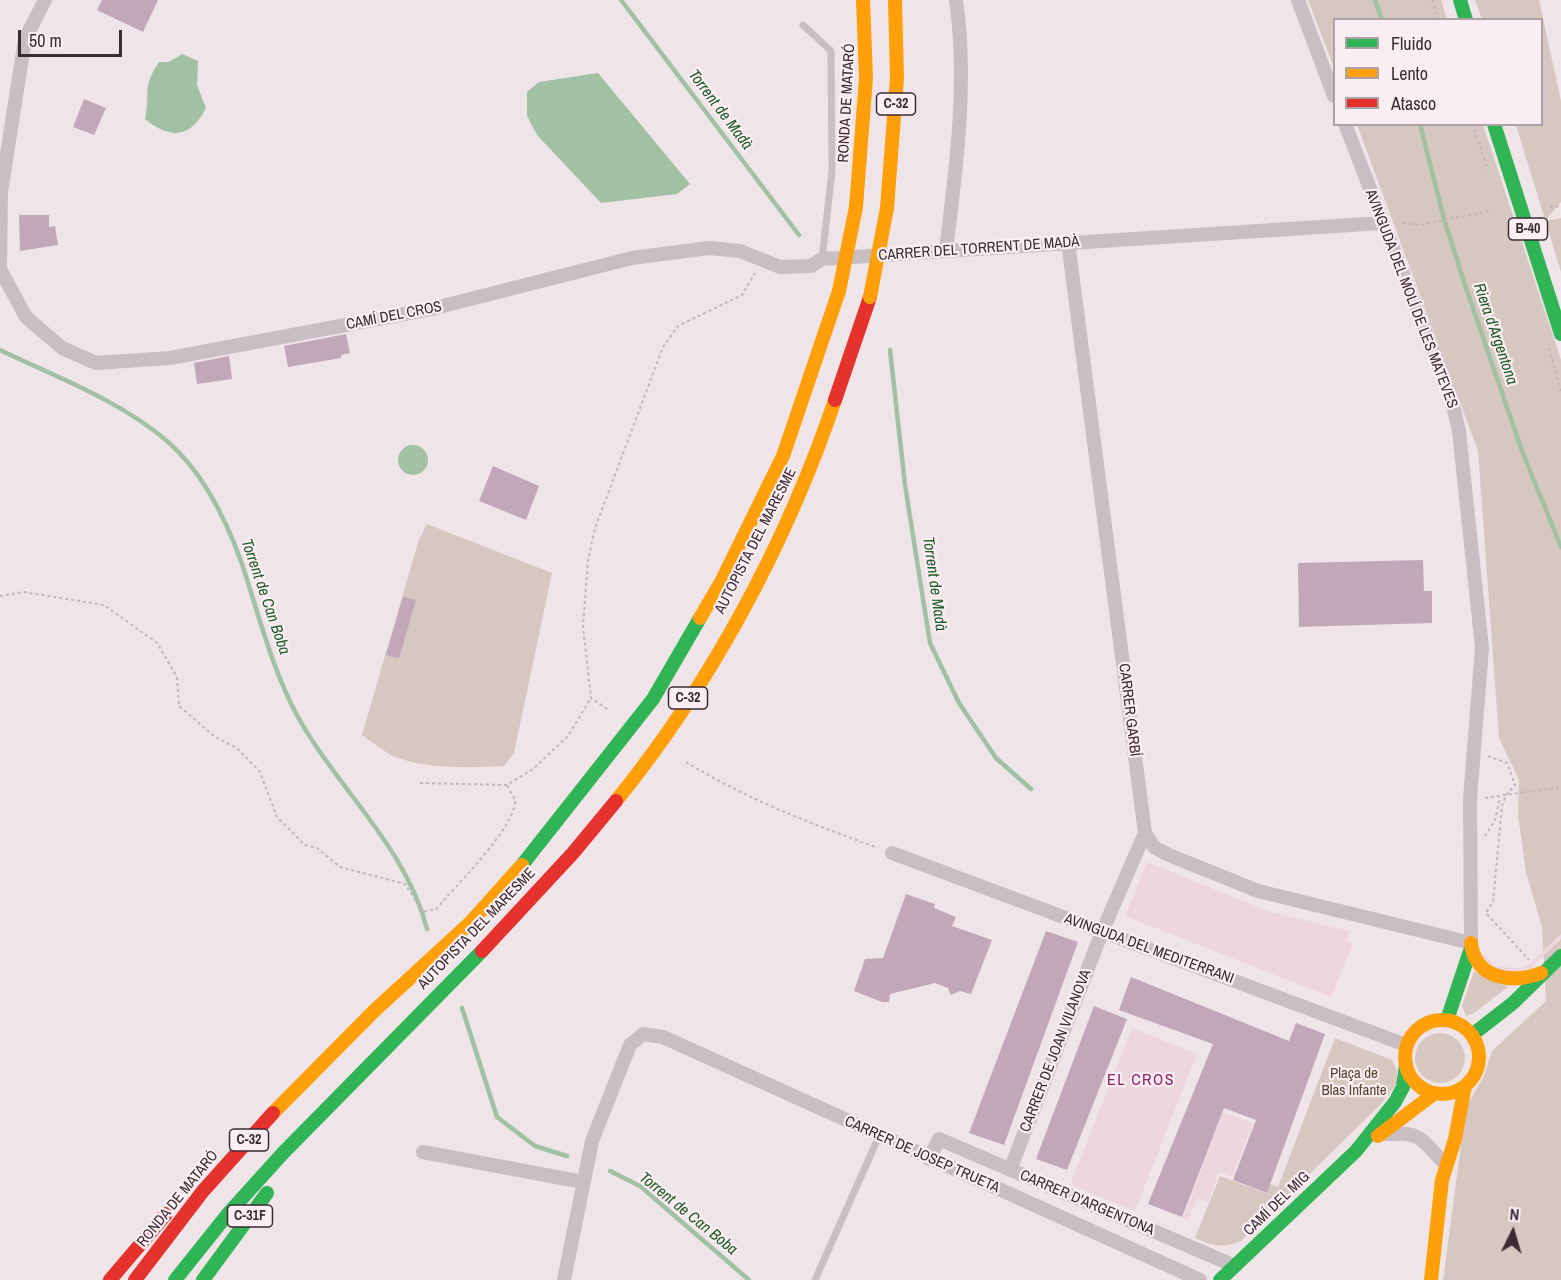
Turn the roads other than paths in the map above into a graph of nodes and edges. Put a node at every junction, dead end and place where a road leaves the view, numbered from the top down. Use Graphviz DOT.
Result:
graph roads {
  1 [pos="45,0"];
  2 [pos="863,0"];
  3 [pos="895,0"];
  4 [pos="956,0"];
  5 [pos="1299,0"];
  6 [pos="1453,0"];
  7 [pos="1460,0"];
  8 [pos="1458,18"];
  9 [pos="1465,18"];
  10 [pos="803,25"];
  11 [pos="1333,91"];
  12 [pos="1346,126"];
  13 [pos="1495,126"];
  14 [pos="1502,126"];
  15 [pos="856,207"];
  16 [pos="1382,223"];
  17 [pos="1068,242"];
  18 [pos="946,250"];
  19 [pos="822,259"];
  20 [pos="0,268"];
  21 [pos="1561,314"];
  22 [pos="1561,333"];
  23 [pos="1145,833"];
  24 [pos="892,853"];
  25 [pos="1102,932"];
  26 [pos="1471,947"];
  27 [pos="1561,956"];
  28 [pos="1546,971"];
  29 [pos="374,1011"];
  30 [pos="1447,1020"];
  31 [pos="1472,1035"];
  32 [pos="1406,1046"];
  33 [pos="1406,1065"];
  34 [pos="1465,1086"];
  35 [pos="1442,1102"];
  36 [pos="1382,1134"];
  37 [pos="879,1136"];
  38 [pos="286,1148"];
  39 [pos="1356,1151"];
  40 [pos="423,1152"];
  41 [pos="929,1159"];
  42 [pos="1441,1160"];
  43 [pos="1010,1170"];
  44 [pos="1442,1180"];
  45 [pos="583,1182"];
  46 [pos="203,1191"];
  47 [pos="1235,1266"];
  48 [pos="110,1280"];
  49 [pos="135,1280"];
  50 [pos="175,1280"];
  51 [pos="202,1280"];
  52 [pos="564,1280"];
  53 [pos="814,1280"];
  54 [pos="1200,1280"];
  55 [pos="1220,1280"];
  56 [pos="1431,1280"];
  1 -- 20 [label="street, CAMÍ DEL CROS"];
  2 -- 15 [label="main road, RONDA DE MATARÓ / C-32"];
  3 -- 38 [label="main road, AUTOPISTA DEL MARESME / C-32, bridge"];
  4 -- 18 [label="street"];
  5 -- 11 [label="street"];
  6 -- 8 [label="main road"];
  7 -- 9 [label="main road"];
  10 -- 19 [label="lane"];
  12 -- 16 [label="street, AVINGUDA DEL MOLÍ DE LES MATEVES"];
  13 -- 22 [label="main road, B-40"];
  14 -- 21 [label="main road, B-40"];
  15 -- 29 [label="main road, AUTOPISTA DEL MARESME / C-32, bridge"];
  16 -- 17 [label="street, CARRER DEL TORRENT DE MADÀ"];
  16 -- 26 [label="street, AVINGUDA DEL MOLÍ DE LES MATEVES"];
  17 -- 18 [label="street, CARRER DEL TORRENT DE MADÀ"];
  17 -- 23 [label="street, CARRER GARBÍ"];
  18 -- 19 [label="street, CARRER DEL TORRENT DE MADÀ"];
  19 -- 20 [label="street, CAMÍ DEL CROS"];
  23 -- 25 [label="street, CARRER DE JOAN VILANOVA"];
  23 -- 26 [label="street"];
  24 -- 25 [label="street, AVINGUDA DEL MEDITERRANI"];
  25 -- 32 [label="street, AVINGUDA DEL MEDITERRANI"];
  25 -- 43 [label="street, CARRER DE JOAN VILANOVA"];
  26 -- 28 [label="main road"];
  26 -- 30 [label="main road"];
  27 -- 28 [label="main road"];
  28 -- 31 [label="main road"];
  29 -- 46 [label="main road, RONDA DE MATARÓ / C-32"];
  30 -- 31 [label="main road"];
  30 -- 32 [label="main road"];
  31 -- 34 [label="main road"];
  32 -- 33 [label="main road"];
  33 -- 35 [label="main road"];
  33 -- 39 [label="main road, CAMÍ DEL MIG"];
  34 -- 35 [label="main road"];
  34 -- 44 [label="main road"];
  35 -- 36 [label="main road, CAMÍ DEL MIG"];
  35 -- 42 [label="main road"];
  36 -- 39 [label="main road, CAMÍ DEL MIG"];
  36 -- 42 [label="street"];
  37 -- 41 [label="street, CARRER DE JOSEP TRUETA"];
  37 -- 45 [label="street, CARRER DE JOSEP TRUETA"];
  37 -- 53 [label="lane"];
  38 -- 50 [label="main road, C-32"];
  38 -- 51 [label="main road, C-31F"];
  39 -- 47 [label="main road, CAMÍ DEL MIG"];
  40 -- 45 [label="street"];
  41 -- 43 [label="street, CARRER D'ARGENTONA"];
  41 -- 54 [label="street, CARRER DE JOSEP TRUETA"];
  42 -- 44 [label="main road"];
  43 -- 47 [label="street, CARRER D'ARGENTONA"];
  44 -- 56 [label="main road"];
  45 -- 52 [label="street"];
  46 -- 48 [label="main road"];
  46 -- 49 [label="main road, RONDA DE MATARÓ / C-32"];
  47 -- 55 [label="main road, CAMÍ DEL MIG"];
}
